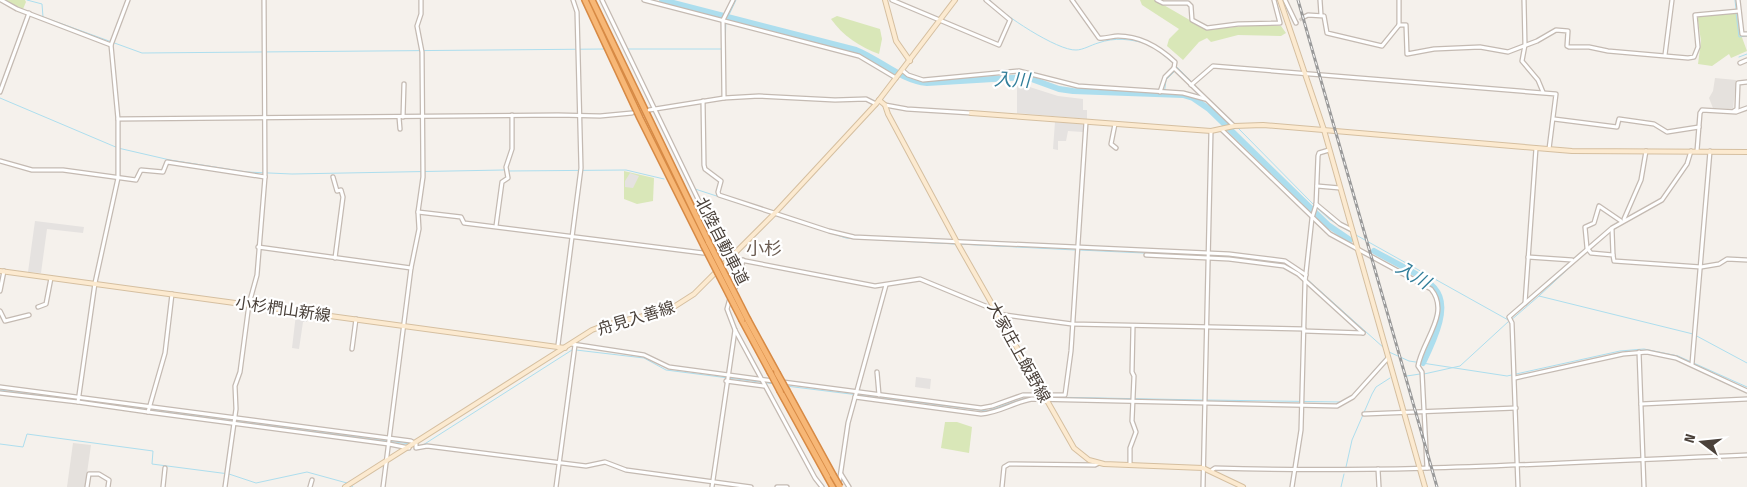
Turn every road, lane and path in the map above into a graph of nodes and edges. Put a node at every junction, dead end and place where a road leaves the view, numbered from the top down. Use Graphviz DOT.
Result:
graph roads {
  1 [pos="0,0"];
  2 [pos="128,0"];
  3 [pos="264,0"];
  4 [pos="421,0"];
  5 [pos="573,0"];
  6 [pos="586,0"];
  7 [pos="592,0"];
  8 [pos="602,0"];
  9 [pos="644,0"];
  10 [pos="733,0"];
  11 [pos="885,0"];
  12 [pos="892,0"];
  13 [pos="955,0"];
  14 [pos="986,0"];
  15 [pos="1072,0"];
  16 [pos="1157,0"];
  17 [pos="1274,0"];
  18 [pos="1280,0"];
  19 [pos="1285,0"];
  20 [pos="1320,0"];
  21 [pos="1398,0"];
  22 [pos="1524,0"];
  23 [pos="1672,0"];
  24 [pos="1738,0"];
  25 [pos="1189,2"];
  26 [pos="1739,11"];
  27 [pos="29,13"];
  28 [pos="1321,14"];
  29 [pos="1304,17"];
  30 [pos="723,20"];
  31 [pos="940,21"];
  32 [pos="1296,23"];
  33 [pos="1400,25"];
  34 [pos="1747,34"];
  35 [pos="111,45"];
  36 [pos="1525,45"];
  37 [pos="1665,54"];
  38 [pos="1747,60"];
  39 [pos="910,61"];
  40 [pos="1740,63"];
  41 [pos="1174,68"];
  42 [pos="902,70"];
  43 [pos="1305,74"];
  44 [pos="896,78"];
  45 [pos="1747,82"];
  46 [pos="404,84"];
  47 [pos="1191,85"];
  48 [pos="0,92"];
  49 [pos="1160,92"];
  50 [pos="1543,92"];
  51 [pos="724,98"];
  52 [pos="1205,99"];
  53 [pos="703,101"];
  54 [pos="878,102"];
  55 [pos="885,106"];
  56 [pos="1747,108"];
  57 [pos="651,110"];
  58 [pos="1734,112"];
  59 [pos="632,113"];
  60 [pos="971,113"];
  61 [pos="512,115"];
  62 [pos="578,115"];
  63 [pos="401,116"];
  64 [pos="422,116"];
  65 [pos="265,118"];
  66 [pos="118,119"];
  67 [pos="1554,119"];
  68 [pos="1086,122"];
  69 [pos="1115,124"];
  70 [pos="1233,126"];
  71 [pos="1699,127"];
  72 [pos="400,129"];
  73 [pos="1222,129"];
  74 [pos="1324,130"];
  75 [pos="1211,131"];
  76 [pos="1116,148"];
  77 [pos="1536,148"];
  78 [pos="1549,149"];
  79 [pos="1329,150"];
  80 [pos="1646,151"];
  81 [pos="1691,151"];
  82 [pos="1697,151"];
  83 [pos="1710,151"];
  84 [pos="1747,152"];
  85 [pos="0,161"];
  86 [pos="265,177"];
  87 [pos="333,177"];
  88 [pos="118,178"];
  89 [pos="1316,186"];
  90 [pos="1340,188"];
  91 [pos="1316,204"];
  92 [pos="418,212"];
  93 [pos="775,213"];
  94 [pos="1312,216"];
  95 [pos="1623,221"];
  96 [pos="496,226"];
  97 [pos="1612,228"];
  98 [pos="1352,230"];
  99 [pos="572,235"];
  100 [pos="957,243"];
  101 [pos="706,244"];
  102 [pos="722,247"];
  103 [pos="1077,247"];
  104 [pos="258,248"];
  105 [pos="1587,248"];
  106 [pos="1357,249"];
  107 [pos="1208,253"];
  108 [pos="1146,255"];
  109 [pos="1613,255"];
  110 [pos="1528,257"];
  111 [pos="335,258"];
  112 [pos="1208,258"];
  113 [pos="729,259"];
  114 [pos="743,260"];
  115 [pos="1572,260"];
  116 [pos="1747,260"];
  117 [pos="1701,267"];
  118 [pos="411,268"];
  119 [pos="2,271"];
  120 [pos="1306,275"];
  121 [pos="51,278"];
  122 [pos="738,282"];
  123 [pos="1305,282"];
  124 [pos="95,283"];
  125 [pos="886,285"];
  126 [pos="0,291"];
  127 [pos="172,294"];
  128 [pos="249,304"];
  129 [pos="1525,304"];
  130 [pos="38,307"];
  131 [pos="0,311"];
  132 [pos="997,312"];
  133 [pos="28,315"];
  134 [pos="356,319"];
  135 [pos="745,320"];
  136 [pos="1072,324"];
  137 [pos="403,326"];
  138 [pos="1133,326"];
  139 [pos="1206,327"];
  140 [pos="735,330"];
  141 [pos="1304,330"];
  142 [pos="573,344"];
  143 [pos="558,345"];
  144 [pos="565,348"];
  145 [pos="352,349"];
  146 [pos="1639,352"];
  147 [pos="1388,358"];
  148 [pos="1692,364"];
  149 [pos="877,372"];
  150 [pos="727,375"];
  151 [pos="1514,378"];
  152 [pos="761,380"];
  153 [pos="726,381"];
  154 [pos="0,386"];
  155 [pos="764,386"];
  156 [pos="1747,391"];
  157 [pos="856,392"];
  158 [pos="0,393"];
  159 [pos="879,394"];
  160 [pos="1065,395"];
  161 [pos="1043,396"];
  162 [pos="79,397"];
  163 [pos="855,397"];
  164 [pos="1747,399"];
  165 [pos="1064,400"];
  166 [pos="1132,401"];
  167 [pos="78,402"];
  168 [pos="1205,403"];
  169 [pos="1641,404"];
  170 [pos="1302,405"];
  171 [pos="149,406"];
  172 [pos="1516,408"];
  173 [pos="148,412"];
  174 [pos="1424,413"];
  175 [pos="1364,414"];
  176 [pos="1404,414"];
  177 [pos="235,417"];
  178 [pos="234,423"];
  179 [pos="390,441"];
  180 [pos="416,444"];
  181 [pos="409,448"];
  182 [pos="1747,455"];
  183 [pos="1643,459"];
  184 [pos="388,461"];
  185 [pos="559,463"];
  186 [pos="1099,463"];
  187 [pos="1517,464"];
  188 [pos="1130,466"];
  189 [pos="1420,467"];
  190 [pos="166,468"];
  191 [pos="1203,468"];
  192 [pos="1427,468"];
  193 [pos="1378,469"];
  194 [pos="1212,470"];
  195 [pos="1296,470"];
  196 [pos="840,474"];
  197 [pos="831,476"];
  198 [pos="312,480"];
  199 [pos="713,482"];
  200 [pos="87,487"];
  201 [pos="108,487"];
  202 [pos="163,487"];
  203 [pos="225,487"];
  204 [pos="310,487"];
  205 [pos="347,487"];
  206 [pos="383,487"];
  207 [pos="556,487"];
  208 [pos="712,487"];
  209 [pos="751,487"];
  210 [pos="777,487"];
  211 [pos="787,487"];
  212 [pos="822,487"];
  213 [pos="833,487"];
  214 [pos="839,487"];
  215 [pos="849,487"];
  216 [pos="1002,487"];
  217 [pos="1203,487"];
  218 [pos="1243,487"];
  219 [pos="1292,487"];
  220 [pos="1379,487"];
  221 [pos="1425,487"];
  222 [pos="1518,487"];
  223 [pos="1644,487"];
  1 -- 27 [label="street"];
  2 -- 35 [label="street"];
  3 -- 65 [label="street"];
  4 -- 64 [label="street"];
  5 -- 62 [label="street"];
  6 -- 101 [label="highway, 北陸自動車道"];
  7 -- 101 [label="highway, 北陸自動車道"];
  8 -- 57 [label="street"];
  9 -- 30 [label="street"];
  10 -- 30 [label="street"];
  11 -- 39 [label="main road"];
  12 -- 31 [label="street"];
  13 -- 31 [label="main road, 舟見入善線"];
  14 -- 31 [label="street"];
  15 -- 41 [label="street"];
  16 -- 25 [label="street"];
  17 -- 25 [label="street"];
  18 -- 43 [label="main road"];
  19 -- 32 [label="street"];
  20 -- 28 [label="street"];
  21 -- 33 [label="street"];
  22 -- 36 [label="street"];
  23 -- 37 [label="street"];
  24 -- 26 [label="street"];
  26 -- 34 [label="street"];
  26 -- 37 [label="street"];
  27 -- 35 [label="street"];
  27 -- 48 [label="street"];
  28 -- 29 [label="street"];
  28 -- 33 [label="street"];
  30 -- 44 [label="street"];
  30 -- 51 [label="street"];
  31 -- 39 [label="main road, 舟見入善線"];
  33 -- 36 [label="street"];
  35 -- 66 [label="street"];
  36 -- 37 [label="street"];
  36 -- 50 [label="street"];
  38 -- 40 [label="street"];
  39 -- 42 [label="main road, 舟見入善線"];
  41 -- 47 [label="street"];
  41 -- 49 [label="street"];
  42 -- 44 [label="main road, 舟見入善線"];
  42 -- 49 [label="street"];
  43 -- 47 [label="street"];
  43 -- 50 [label="street"];
  43 -- 74 [label="main road"];
  44 -- 54 [label="main road, 舟見入善線"];
  45 -- 58 [label="street"];
  46 -- 63 [label="street"];
  47 -- 52 [label="street"];
  49 -- 52 [label="street"];
  50 -- 67 [label="street"];
  51 -- 53 [label="street"];
  51 -- 54 [label="street"];
  52 -- 70 [label="street"];
  53 -- 57 [label="street"];
  53 -- 93 [label="street"];
  54 -- 55 [label="main road, 大家庄上飯野線"];
  54 -- 93 [label="main road, 舟見入善線"];
  55 -- 60 [label="street"];
  55 -- 100 [label="main road, 大家庄上飯野線"];
  56 -- 58 [label="street"];
  57 -- 102 [label="street"];
  58 -- 71 [label="street"];
  59 -- 62 [label="street"];
  60 -- 68 [label="main road"];
  61 -- 62 [label="street"];
  61 -- 64 [label="street"];
  61 -- 96 [label="street"];
  62 -- 99 [label="street"];
  63 -- 64 [label="street"];
  63 -- 65 [label="street"];
  63 -- 72 [label="street"];
  64 -- 92 [label="street"];
  65 -- 66 [label="street"];
  65 -- 86 [label="street"];
  66 -- 88 [label="street"];
  67 -- 71 [label="street"];
  67 -- 78 [label="street"];
  68 -- 69 [label="main road"];
  68 -- 103 [label="street"];
  69 -- 75 [label="main road"];
  69 -- 76 [label="street"];
  70 -- 73 [label="main road"];
  70 -- 74 [label="main road"];
  71 -- 82 [label="street"];
  73 -- 75 [label="main road"];
  73 -- 94 [label="street"];
  74 -- 77 [label="main road"];
  74 -- 79 [label="main road"];
  75 -- 107 [label="street"];
  77 -- 78 [label="main road"];
  77 -- 110 [label="street"];
  78 -- 80 [label="main road"];
  79 -- 89 [label="street"];
  79 -- 90 [label="main road"];
  80 -- 81 [label="main road"];
  80 -- 95 [label="street"];
  81 -- 82 [label="main road"];
  81 -- 95 [label="street"];
  82 -- 83 [label="main road"];
  83 -- 84 [label="main road"];
  83 -- 117 [label="street"];
  85 -- 88 [label="street"];
  86 -- 88 [label="street"];
  86 -- 104 [label="street"];
  87 -- 111 [label="street"];
  88 -- 124 [label="street"];
  89 -- 90 [label="street"];
  89 -- 91 [label="street"];
  90 -- 98 [label="main road"];
  91 -- 94 [label="street"];
  91 -- 98 [label="street"];
  92 -- 96 [label="street"];
  92 -- 118 [label="street"];
  93 -- 100 [label="street"];
  93 -- 113 [label="main road, 舟見入善線"];
  94 -- 106 [label="street"];
  94 -- 120 [label="street"];
  95 -- 97 [label="street"];
  95 -- 105 [label="street"];
  96 -- 99 [label="street"];
  97 -- 105 [label="street"];
  97 -- 109 [label="street"];
  98 -- 106 [label="main road"];
  99 -- 102 [label="street"];
  99 -- 143 [label="street"];
  100 -- 103 [label="street"];
  100 -- 132 [label="main road, 大家庄上飯野線"];
  101 -- 135 [label="highway, 北陸自動車道, bridge"];
  102 -- 113 [label="street"];
  103 -- 107 [label="street"];
  103 -- 136 [label="street"];
  104 -- 111 [label="street"];
  104 -- 128 [label="street"];
  105 -- 109 [label="street"];
  105 -- 115 [label="street"];
  106 -- 147 [label="main road"];
  106 -- 174 [label="street"];
  107 -- 112 [label="street"];
  107 -- 120 [label="street"];
  108 -- 112 [label="street"];
  109 -- 117 [label="street"];
  110 -- 115 [label="street"];
  110 -- 129 [label="street"];
  111 -- 118 [label="street"];
  112 -- 123 [label="street"];
  112 -- 139 [label="street"];
  113 -- 114 [label="street"];
  113 -- 122 [label="street"];
  113 -- 142 [label="main road, 舟見入善線"];
  114 -- 122 [label="street"];
  114 -- 125 [label="street"];
  115 -- 129 [label="street"];
  116 -- 117 [label="street"];
  117 -- 148 [label="street"];
  118 -- 137 [label="street"];
  119 -- 121 [label="main road, 小杉椚山新線"];
  119 -- 126 [label="street"];
  120 -- 123 [label="street"];
  121 -- 124 [label="main road, 小杉椚山新線"];
  121 -- 130 [label="street"];
  122 -- 140 [label="street"];
  123 -- 141 [label="street"];
  123 -- 141 [label="street"];
  124 -- 127 [label="main road, 小杉椚山新線"];
  124 -- 162 [label="street"];
  125 -- 132 [label="street"];
  125 -- 157 [label="street"];
  127 -- 128 [label="main road, 小杉椚山新線"];
  127 -- 171 [label="street"];
  128 -- 134 [label="main road, 小杉椚山新線"];
  128 -- 177 [label="street"];
  129 -- 151 [label="street"];
  131 -- 133 [label="street"];
  132 -- 136 [label="street"];
  132 -- 161 [label="main road, 大家庄上飯野線"];
  134 -- 137 [label="main road, 小杉椚山新線"];
  134 -- 145 [label="street"];
  135 -- 197 [label="highway, 北陸自動車道, bridge"];
  135 -- 197 [label="highway, 北陸自動車道, bridge"];
  136 -- 138 [label="street"];
  136 -- 160 [label="street"];
  137 -- 143 [label="main road, 小杉椚山新線"];
  137 -- 179 [label="street"];
  138 -- 139 [label="street"];
  138 -- 166 [label="street"];
  139 -- 141 [label="street"];
  139 -- 168 [label="street"];
  140 -- 150 [label="street"];
  140 -- 152 [label="street"];
  141 -- 170 [label="street"];
  142 -- 144 [label="main road, 舟見入善線"];
  142 -- 150 [label="street"];
  142 -- 185 [label="street"];
  143 -- 144 [label="main road, 小杉椚山新線"];
  144 -- 180 [label="main road, 舟見入善線"];
  146 -- 148 [label="street"];
  146 -- 151 [label="street"];
  146 -- 169 [label="street"];
  147 -- 170 [label="street"];
  147 -- 176 [label="main road"];
  148 -- 156 [label="street"];
  149 -- 159 [label="street"];
  150 -- 152 [label="street"];
  150 -- 153 [label="street"];
  151 -- 172 [label="street"];
  152 -- 155 [label="street"];
  152 -- 157 [label="street"];
  153 -- 155 [label="street"];
  153 -- 199 [label="street"];
  154 -- 162 [label="street"];
  155 -- 212 [label="street"];
  157 -- 159 [label="street"];
  157 -- 163 [label="street"];
  158 -- 167 [label="street"];
  159 -- 161 [label="street"];
  160 -- 161 [label="street"];
  160 -- 165 [label="street"];
  161 -- 163 [label="street"];
  161 -- 165 [label="street"];
  161 -- 186 [label="main road, 大家庄上飯野線"];
  162 -- 167 [label="street"];
  162 -- 171 [label="street"];
  163 -- 196 [label="street"];
  164 -- 169 [label="street"];
  165 -- 166 [label="street"];
  166 -- 168 [label="street"];
  166 -- 188 [label="street"];
  167 -- 173 [label="street"];
  168 -- 170 [label="street"];
  168 -- 191 [label="street"];
  169 -- 183 [label="street"];
  170 -- 195 [label="street"];
  171 -- 173 [label="street"];
  171 -- 177 [label="street"];
  172 -- 174 [label="street"];
  172 -- 187 [label="street"];
  173 -- 178 [label="street"];
  174 -- 176 [label="street"];
  174 -- 192 [label="street"];
  175 -- 176 [label="street"];
  176 -- 189 [label="main road"];
  177 -- 178 [label="street"];
  177 -- 179 [label="street"];
  178 -- 179 [label="street"];
  178 -- 203 [label="street"];
  179 -- 180 [label="street"];
  179 -- 181 [label="street"];
  179 -- 184 [label="street"];
  180 -- 181 [label="main road, 舟見入善線"];
  180 -- 185 [label="street"];
  181 -- 184 [label="main road, 舟見入善線"];
  182 -- 183 [label="street"];
  183 -- 187 [label="street"];
  183 -- 223 [label="street"];
  184 -- 205 [label="main road, 舟見入善線"];
  184 -- 206 [label="street"];
  185 -- 199 [label="street"];
  185 -- 207 [label="street"];
  186 -- 188 [label="main road, 大家庄上飯野線"];
  186 -- 216 [label="street"];
  187 -- 192 [label="street"];
  187 -- 222 [label="street"];
  188 -- 191 [label="main road, 大家庄上飯野線"];
  189 -- 192 [label="street"];
  189 -- 193 [label="street"];
  189 -- 221 [label="main road"];
  190 -- 202 [label="street"];
  191 -- 194 [label="main road, 大家庄上飯野線"];
  191 -- 217 [label="street"];
  193 -- 195 [label="street"];
  193 -- 220 [label="street"];
  194 -- 195 [label="street"];
  194 -- 218 [label="main road, 大家庄上飯野線"];
  195 -- 219 [label="street"];
  196 -- 214 [label="street"];
  196 -- 215 [label="street"];
  197 -- 213 [label="highway, 北陸自動車道"];
  197 -- 214 [label="highway, 北陸自動車道, bridge"];
  198 -- 204 [label="street"];
  199 -- 208 [label="street"];
  199 -- 209 [label="street"];
  200 -- 201 [label="street"];
  210 -- 211 [label="street"];
}
